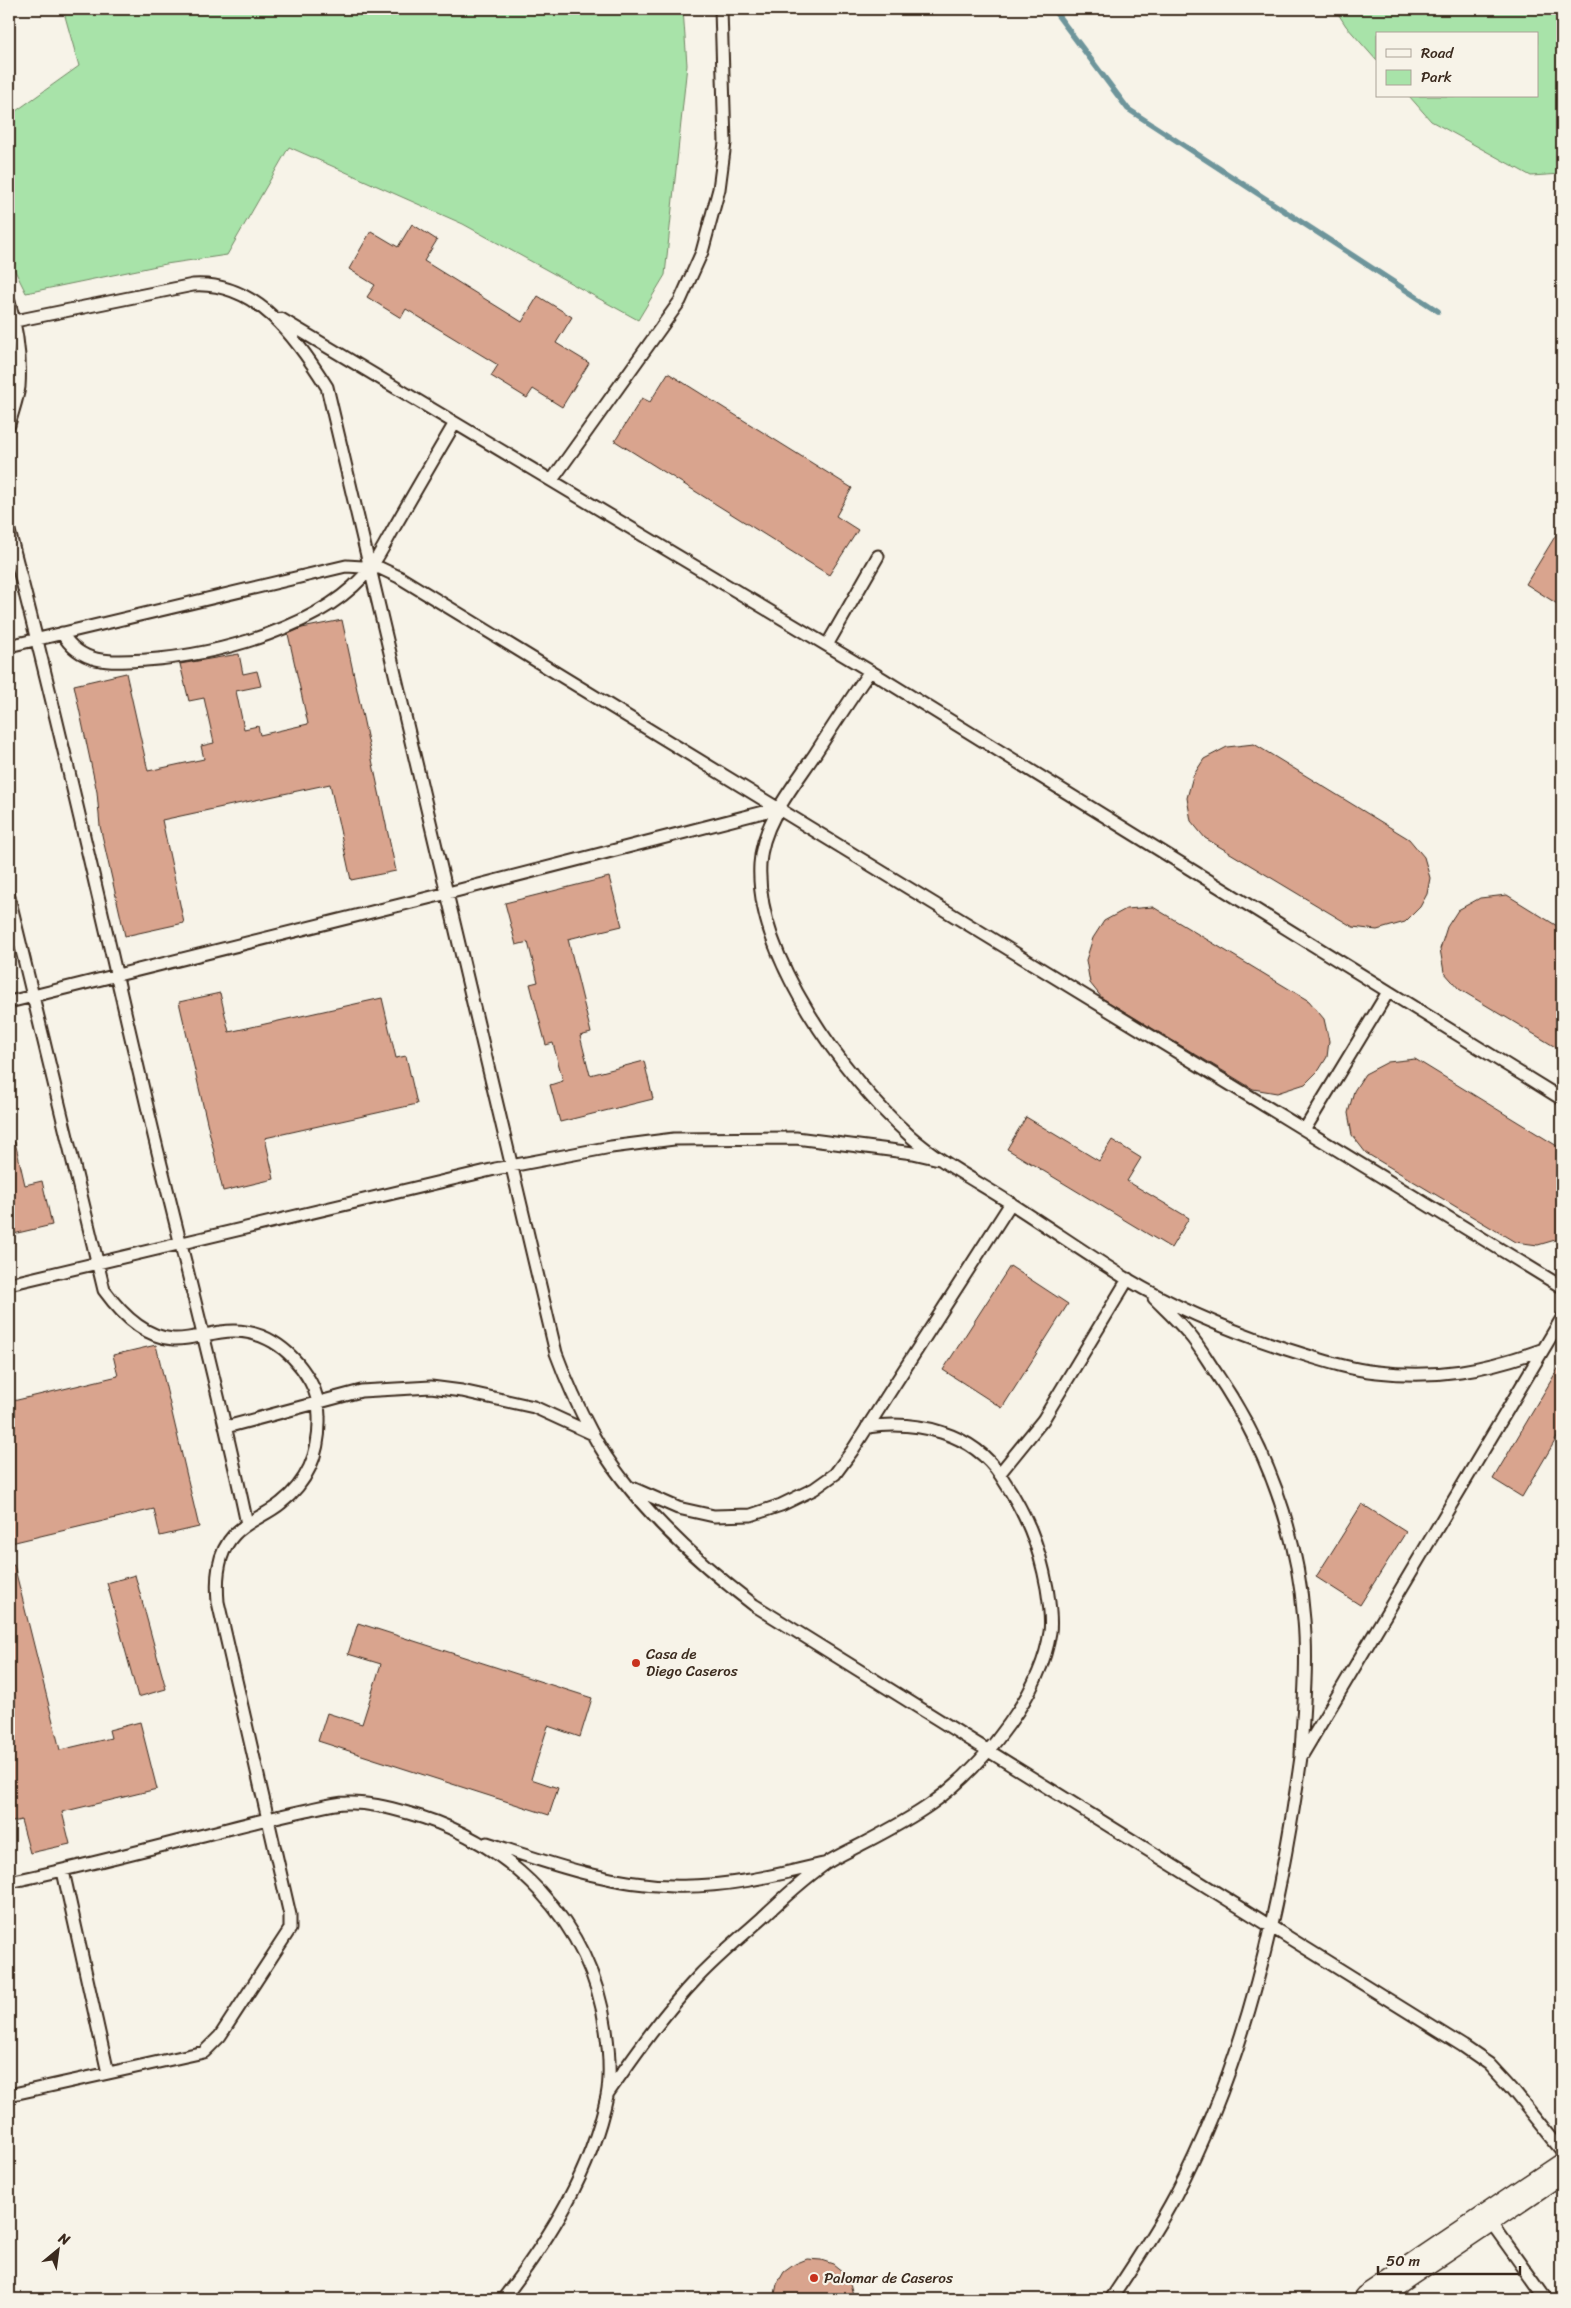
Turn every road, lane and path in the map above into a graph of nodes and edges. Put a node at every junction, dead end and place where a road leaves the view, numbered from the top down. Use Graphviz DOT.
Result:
graph roads {
  1 [pos="721,9"];
  2 [pos="9,302"];
  3 [pos="271,313"];
  4 [pos="15,321"];
  5 [pos="455,423"];
  6 [pos="9,425"];
  7 [pos="552,480"];
  8 [pos="9,531"];
  9 [pos="878,556"];
  10 [pos="371,567"];
  11 [pos="62,634"];
  12 [pos="37,640"];
  13 [pos="827,644"];
  14 [pos="9,646"];
  15 [pos="870,671"];
  16 [pos="778,808"];
  17 [pos="448,894"];
  18 [pos="9,897"];
  19 [pos="116,975"];
  20 [pos="1388,992"];
  21 [pos="33,996"];
  22 [pos="9,1002"];
  23 [pos="1562,1099"];
  24 [pos="1305,1128"];
  25 [pos="945,1161"];
  26 [pos="513,1165"];
  27 [pos="1011,1203"];
  28 [pos="180,1245"];
  29 [pos="97,1264"];
  30 [pos="1128,1279"];
  31 [pos="9,1284"];
  32 [pos="1562,1287"];
  33 [pos="1145,1288"];
  34 [pos="1562,1318"];
  35 [pos="203,1335"];
  36 [pos="1541,1350"];
  37 [pos="319,1402"];
  38 [pos="226,1427"];
  39 [pos="867,1428"];
  40 [pos="592,1434"];
  41 [pos="1000,1473"];
  42 [pos="630,1487"];
  43 [pos="247,1524"];
  44 [pos="990,1750"];
  45 [pos="1301,1757"];
  46 [pos="267,1818"];
  47 [pos="466,1836"];
  48 [pos="827,1863"];
  49 [pos="63,1871"];
  50 [pos="9,1882"];
  51 [pos="1272,1928"];
  52 [pos="108,2073"];
  53 [pos="607,2094"];
  54 [pos="9,2095"];
  55 [pos="1562,2151"];
  56 [pos="1562,2168"];
  57 [pos="1488,2218"];
  58 [pos="503,2299"];
  59 [pos="1111,2299"];
  60 [pos="1368,2299"];
  61 [pos="1546,2299"];
  1 -- 7 [label="lane"];
  2 -- 4 [label="lane"];
  3 -- 4 [label="lane"];
  3 -- 5 [label="lane"];
  3 -- 10 [label="lane"];
  4 -- 6 [label="lane"];
  5 -- 7 [label="lane"];
  5 -- 10 [label="lane"];
  7 -- 13 [label="lane"];
  8 -- 12 [label="lane"];
  9 -- 13 [label="lane"];
  10 -- 11 [label="lane"];
  10 -- 11 [label="lane"];
  10 -- 16 [label="lane"];
  10 -- 17 [label="lane"];
  11 -- 12 [label="lane"];
  12 -- 14 [label="lane"];
  12 -- 19 [label="lane"];
  13 -- 15 [label="lane"];
  15 -- 16 [label="lane"];
  15 -- 20 [label="lane"];
  16 -- 17 [label="lane"];
  16 -- 24 [label="lane"];
  16 -- 25 [label="lane"];
  17 -- 19 [label="lane"];
  17 -- 26 [label="lane"];
  18 -- 21 [label="lane"];
  19 -- 21 [label="lane"];
  19 -- 28 [label="lane"];
  20 -- 23 [label="lane"];
  20 -- 24 [label="lane"];
  21 -- 22 [label="lane"];
  21 -- 29 [label="lane"];
  24 -- 32 [label="lane"];
  25 -- 26 [label="lane"];
  25 -- 27 [label="lane"];
  26 -- 28 [label="lane"];
  26 -- 40 [label="lane"];
  27 -- 30 [label="lane"];
  27 -- 39 [label="lane"];
  28 -- 29 [label="lane"];
  28 -- 35 [label="lane"];
  29 -- 31 [label="lane"];
  29 -- 35 [label="lane"];
  30 -- 33 [label="lane"];
  30 -- 41 [label="lane"];
  33 -- 36 [label="lane"];
  33 -- 45 [label="lane"];
  34 -- 36 [label="lane"];
  35 -- 37 [label="lane"];
  35 -- 38 [label="lane"];
  36 -- 45 [label="lane"];
  37 -- 38 [label="lane"];
  37 -- 40 [label="lane"];
  37 -- 43 [label="lane"];
  38 -- 43 [label="lane"];
  39 -- 41 [label="lane"];
  39 -- 42 [label="lane"];
  40 -- 42 [label="lane"];
  41 -- 44 [label="lane"];
  42 -- 44 [label="lane"];
  43 -- 46 [label="lane"];
  44 -- 48 [label="lane"];
  44 -- 51 [label="lane"];
  45 -- 51 [label="lane"];
  46 -- 47 [label="lane"];
  46 -- 49 [label="lane"];
  46 -- 52 [label="lane"];
  47 -- 48 [label="lane"];
  47 -- 53 [label="lane"];
  48 -- 53 [label="lane"];
  49 -- 50 [label="lane"];
  49 -- 52 [label="lane"];
  51 -- 55 [label="lane"];
  51 -- 59 [label="lane"];
  52 -- 54 [label="lane"];
  53 -- 58 [label="lane"];
  56 -- 57 [label="street"];
  57 -- 60 [label="street"];
  57 -- 61 [label="lane"];
}
